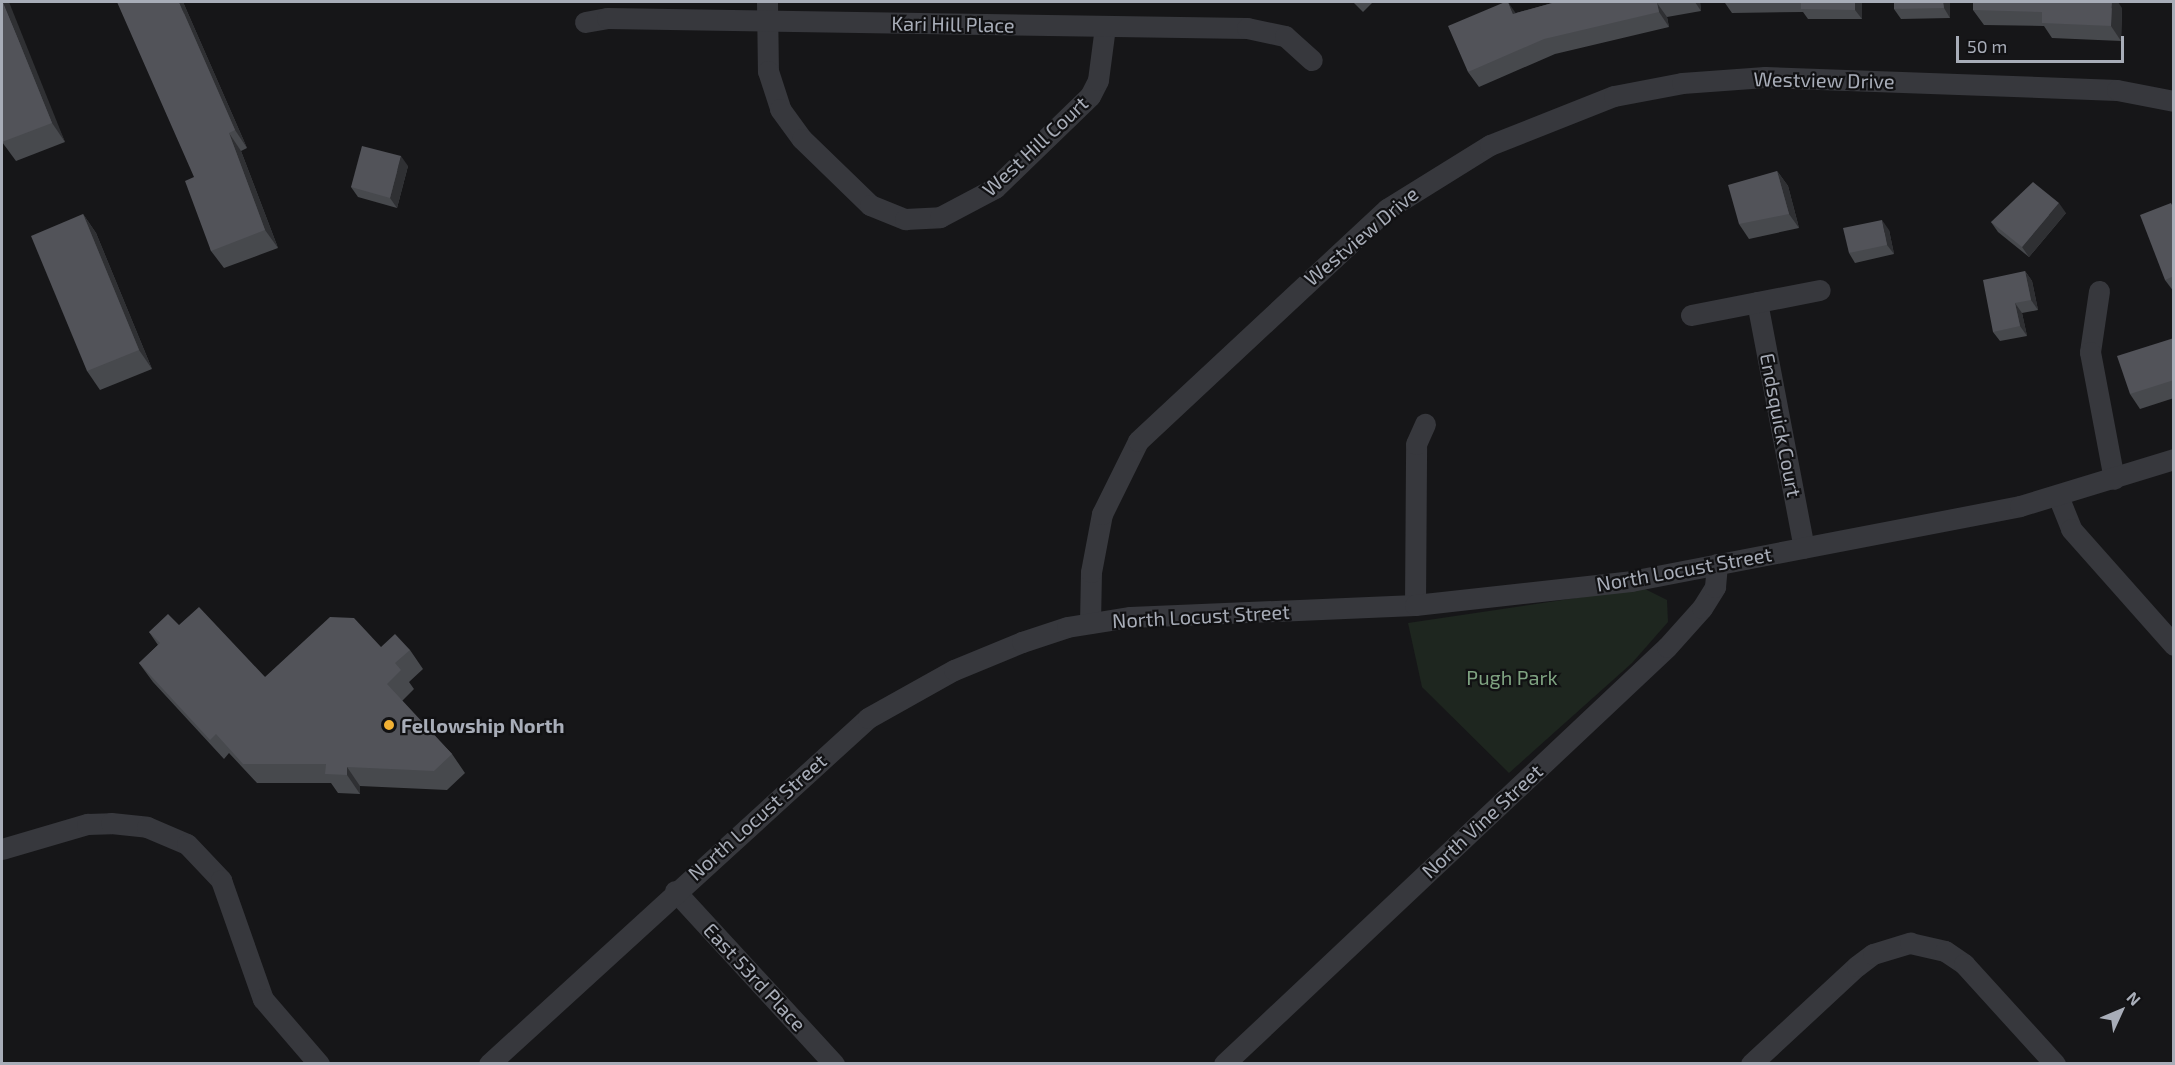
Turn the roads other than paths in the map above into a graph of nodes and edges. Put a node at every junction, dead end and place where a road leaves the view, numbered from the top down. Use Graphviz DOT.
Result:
graph roads {
  1 [pos="767,11"];
  2 [pos="585,22"];
  3 [pos="1105,27"];
  4 [pos="1312,60"];
  5 [pos="2174,101"];
  6 [pos="1820,290"];
  7 [pos="2098,291"];
  8 [pos="1758,302"];
  9 [pos="1691,315"];
  10 [pos="1425,424"];
  11 [pos="2174,459"];
  12 [pos="2114,479"];
  13 [pos="2058,496"];
  14 [pos="1804,548"];
  15 [pos="1717,564"];
  16 [pos="1415,605"];
  17 [pos="1090,623"];
  18 [pos="2174,645"];
  19 [pos="2,849"];
  20 [pos="675,891"];
  21 [pos="319,1064"];
  22 [pos="489,1064"];
  23 [pos="834,1064"];
  24 [pos="1224,1064"];
  25 [pos="1751,1064"];
  26 [pos="2055,1064"];
  1 -- 2 [label="street, Kari Hill Place"];
  1 -- 3 [label="street, Kari Hill Place"];
  1 -- 3 [label="street, West Hill Court"];
  3 -- 4 [label="street, Kari Hill Place"];
  5 -- 17 [label="street, Westview Drive"];
  6 -- 8 [label="street"];
  7 -- 12 [label="street"];
  8 -- 9 [label="street"];
  8 -- 14 [label="street, Endsquick Court"];
  10 -- 16 [label="street"];
  11 -- 12 [label="street"];
  12 -- 13 [label="street, North Locust Street"];
  13 -- 14 [label="street, North Locust Street"];
  13 -- 18 [label="street"];
  14 -- 15 [label="street, North Locust Street"];
  15 -- 16 [label="street, North Locust Street"];
  15 -- 24 [label="street, North Vine Street"];
  16 -- 17 [label="street, North Locust Street"];
  17 -- 20 [label="street, North Locust Street"];
  19 -- 21 [label="street"];
  20 -- 22 [label="street, North Locust Street"];
  20 -- 23 [label="street, East 53rd Place"];
  25 -- 26 [label="street"];
}
